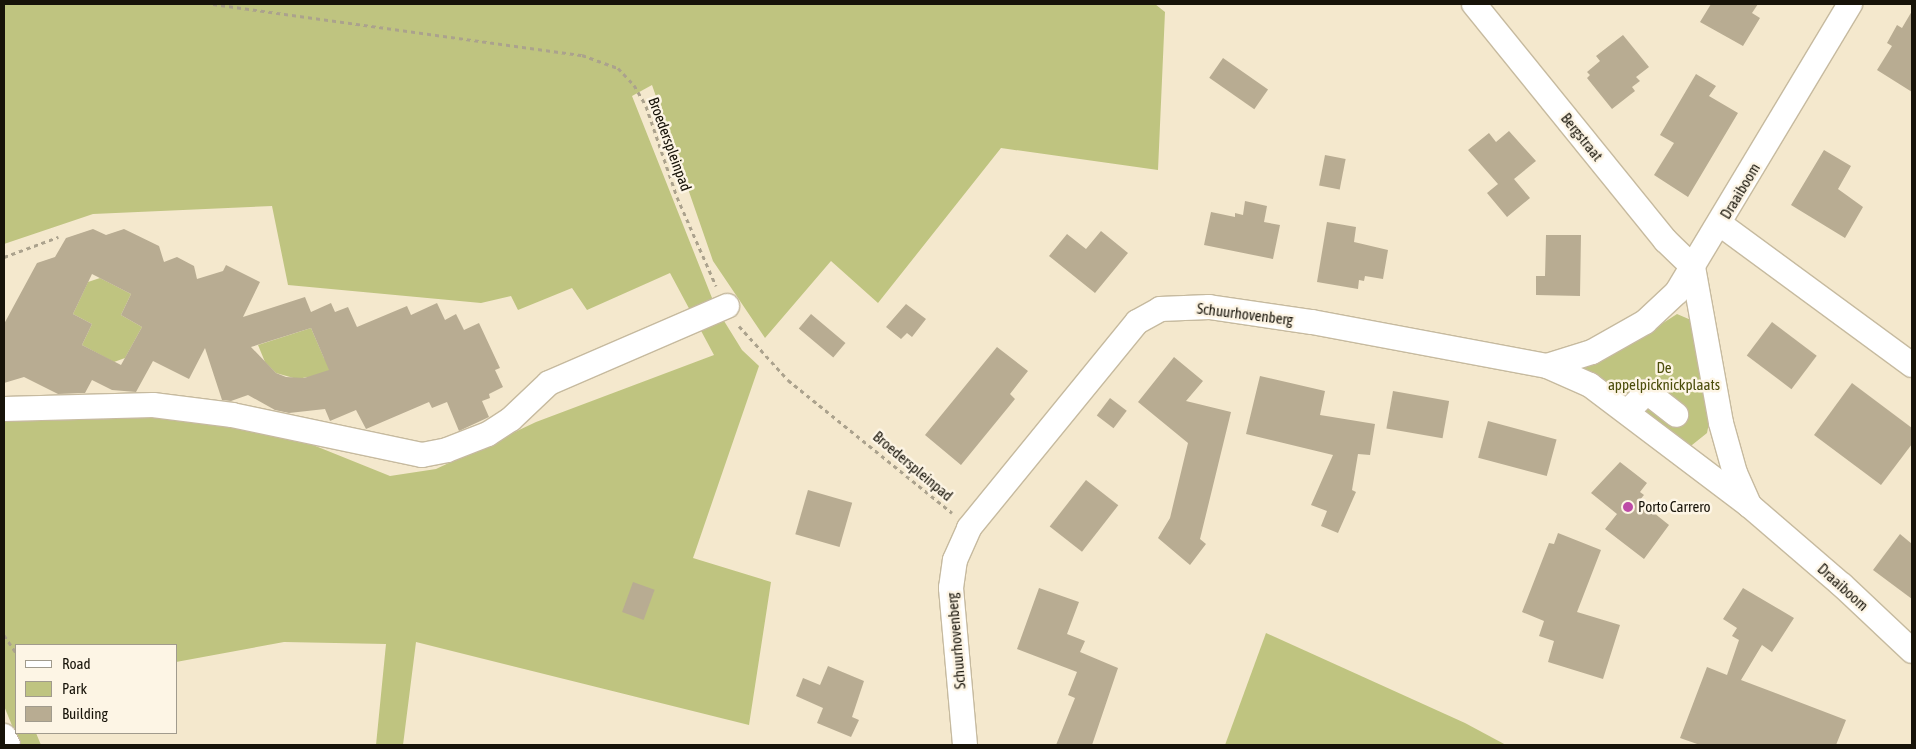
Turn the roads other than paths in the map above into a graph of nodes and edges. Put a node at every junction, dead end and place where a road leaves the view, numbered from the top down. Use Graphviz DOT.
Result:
graph roads {
  1 [pos="1474,4"];
  2 [pos="1850,4"];
  3 [pos="1720,224"];
  4 [pos="1693,268"];
  5 [pos="728,306"];
  6 [pos="1912,365"];
  7 [pos="1547,366"];
  8 [pos="4,409"];
  9 [pos="1628,412"];
  10 [pos="1676,415"];
  11 [pos="1750,506"];
  12 [pos="1912,651"];
  13 [pos="4,736"];
  14 [pos="8,745"];
  15 [pos="965,745"];
  1 -- 4 [label="street, Bergstraat"];
  2 -- 3 [label="street, Draaiboom"];
  3 -- 4 [label="street, Schuurhovenberg"];
  3 -- 6 [label="street, Draaiboom"];
  4 -- 7 [label="street, Schuurhovenberg"];
  4 -- 11 [label="street, Draaiboom"];
  5 -- 8 [label="street"];
  7 -- 9 [label="street, Draaiboom"];
  7 -- 15 [label="street, Schuurhovenberg"];
  9 -- 10 [label="street"];
  9 -- 11 [label="street, Draaiboom"];
  11 -- 12 [label="street, Draaiboom"];
  13 -- 14 [label="street"];
}
